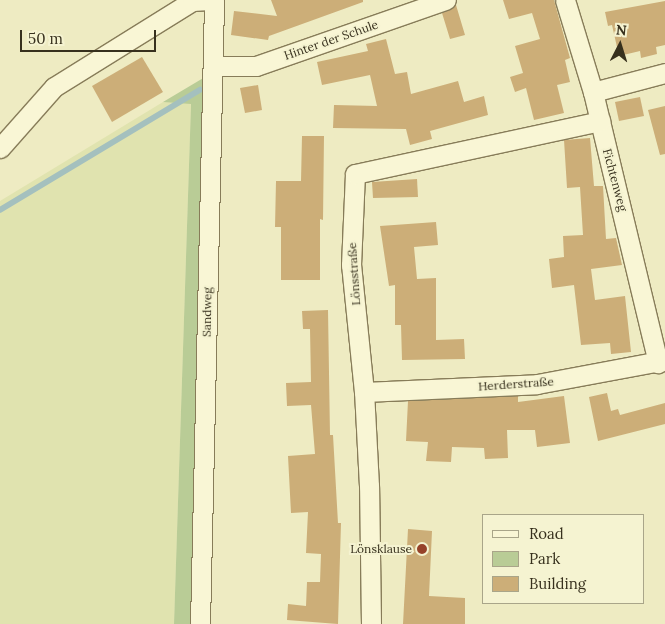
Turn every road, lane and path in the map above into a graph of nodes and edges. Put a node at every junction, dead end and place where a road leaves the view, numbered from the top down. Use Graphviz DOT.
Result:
graph roads {
  1 [pos="214,0"];
  2 [pos="446,0"];
  3 [pos="565,0"];
  4 [pos="213,66"];
  5 [pos="665,73"];
  6 [pos="593,92"];
  7 [pos="600,121"];
  8 [pos="0,148"];
  9 [pos="661,361"];
  10 [pos="364,392"];
  11 [pos="200,624"];
  12 [pos="370,624"];
  1 -- 4 [label="street, Sandweg"];
  1 -- 8 [label="street"];
  2 -- 4 [label="street, Hinter der Schule"];
  3 -- 6 [label="street, Fichtenweg"];
  4 -- 11 [label="street, Sandweg"];
  5 -- 6 [label="street"];
  6 -- 7 [label="street, Fichtenweg"];
  7 -- 9 [label="street, Fichtenweg"];
  7 -- 10 [label="street, Lönsstraße"];
  9 -- 10 [label="street, Herderstraße"];
  10 -- 12 [label="street, Lönsstraße"];
}
